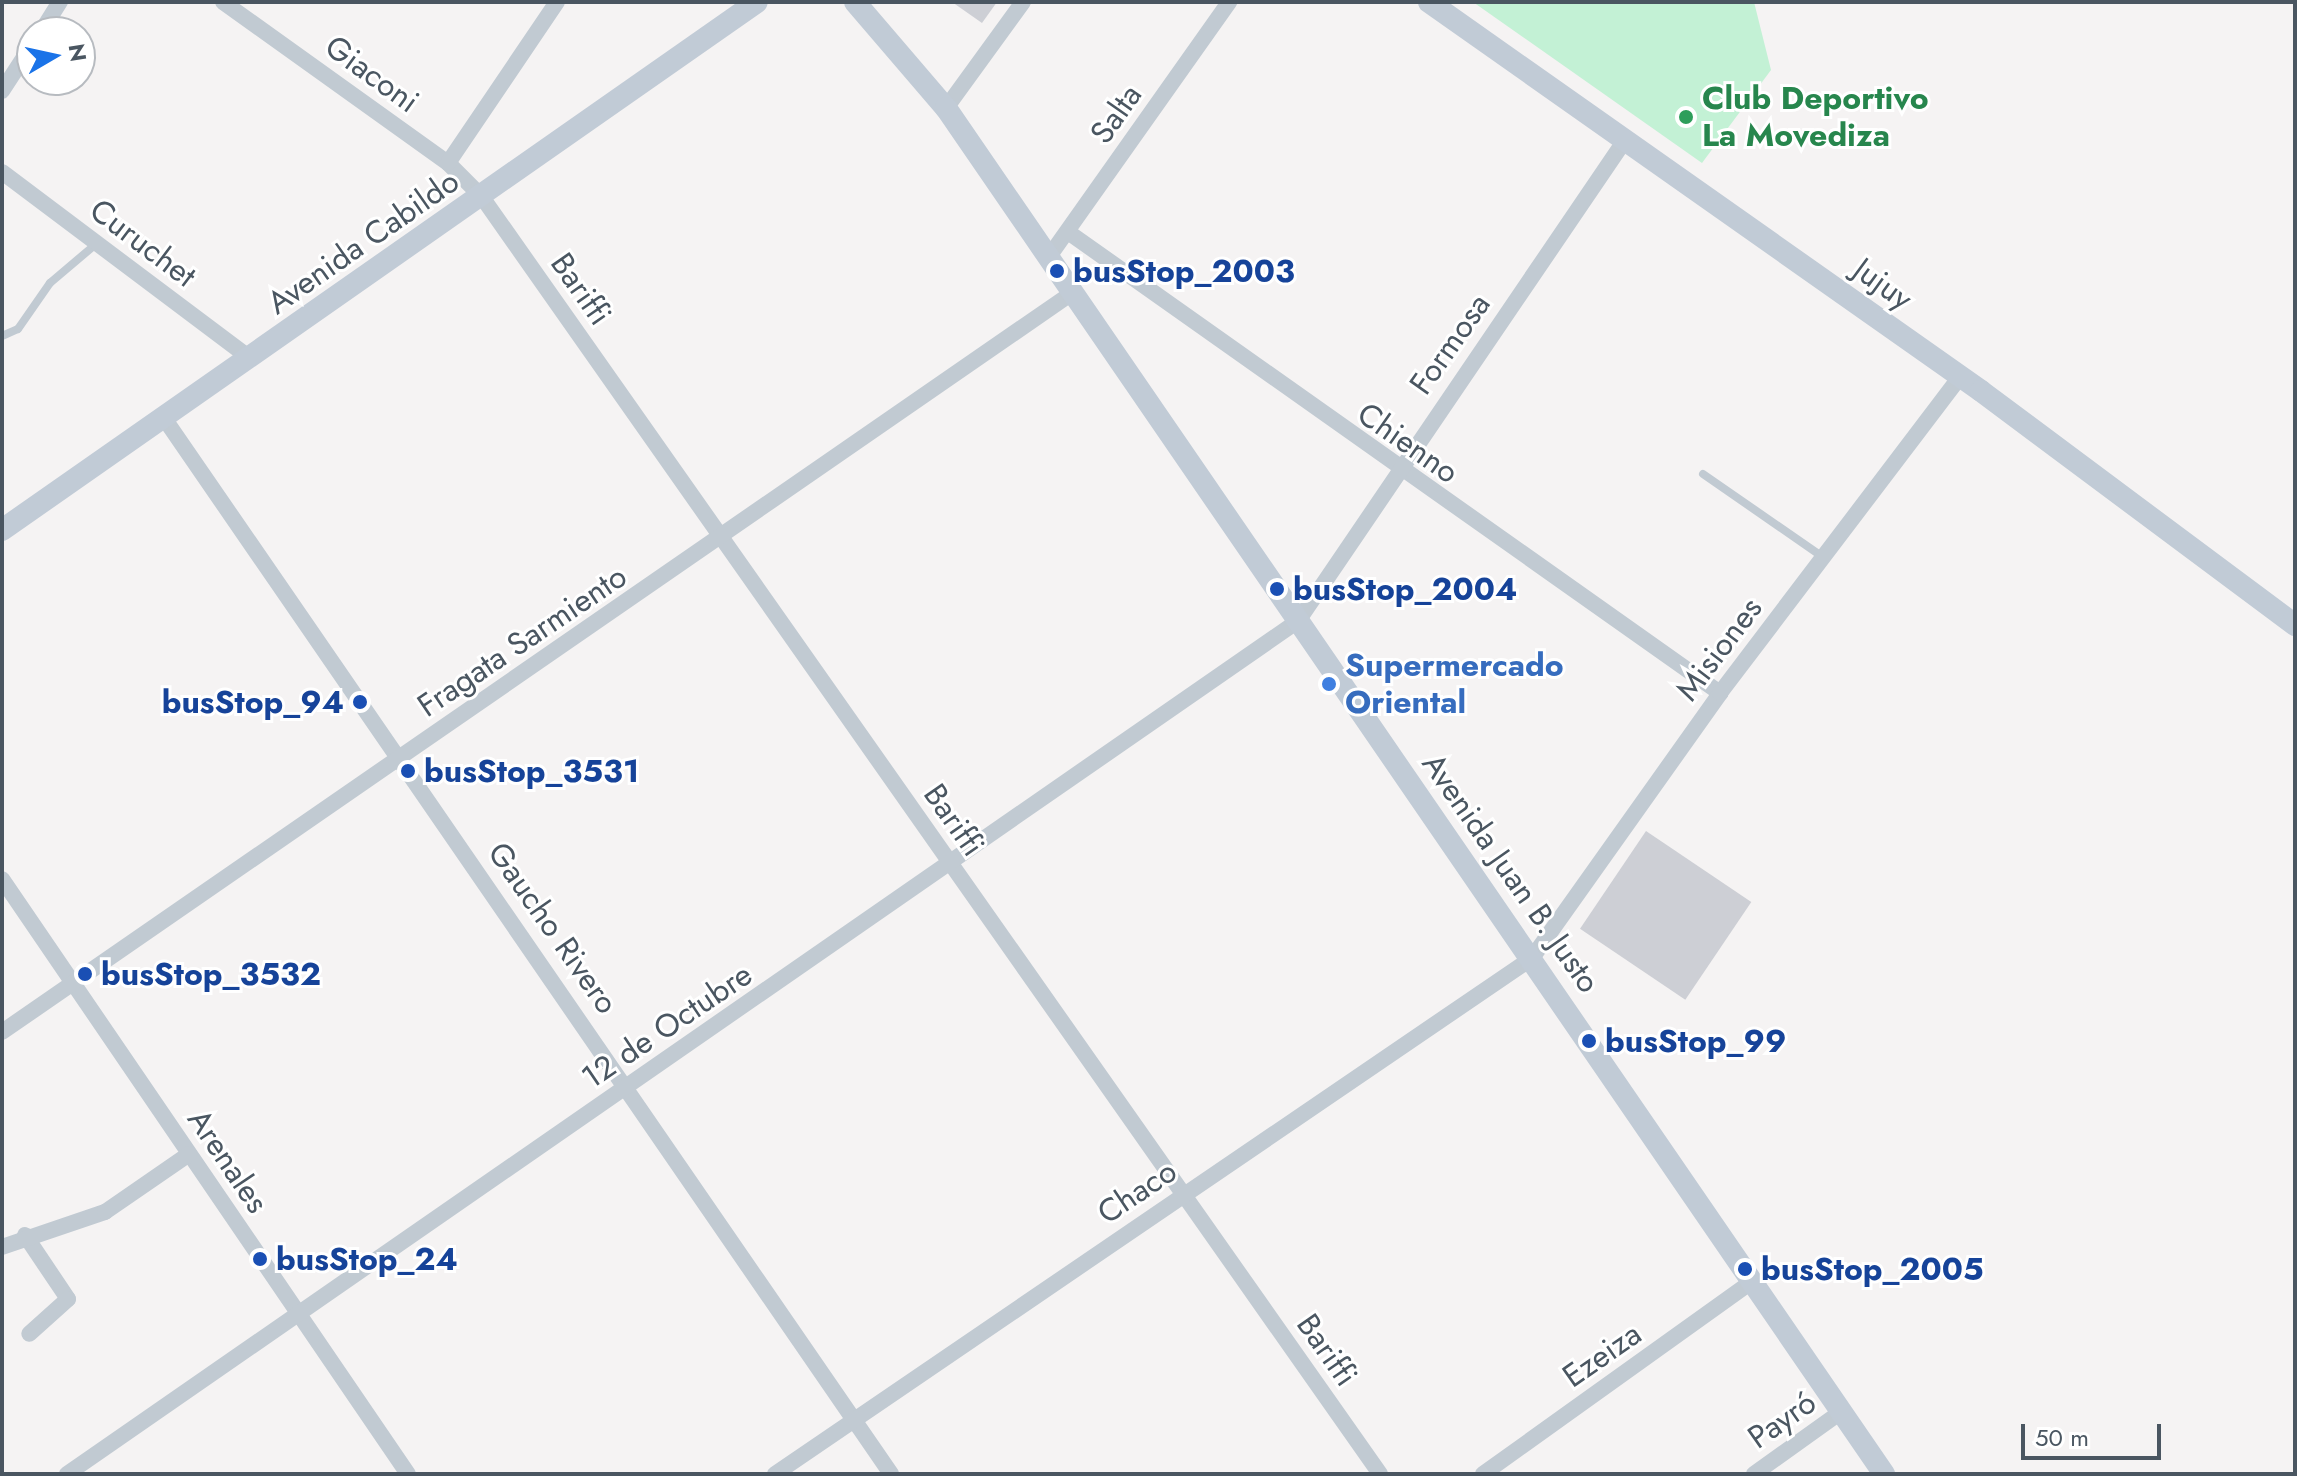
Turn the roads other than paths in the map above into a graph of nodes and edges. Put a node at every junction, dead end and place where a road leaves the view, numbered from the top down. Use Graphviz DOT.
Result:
graph roads {
  1 [pos="223,2"];
  2 [pos="557,2"];
  3 [pos="855,2"];
  4 [pos="1023,2"];
  5 [pos="1229,2"];
  6 [pos="1429,2"];
  7 [pos="745,5"];
  8 [pos="16,70"];
  9 [pos="2,91"];
  10 [pos="946,108"];
  11 [pos="1625,140"];
  12 [pos="448,163"];
  13 [pos="2,172"];
  14 [pos="482,197"];
  15 [pos="1068,232"];
  16 [pos="97,243"];
  17 [pos="1048,258"];
  18 [pos="1072,293"];
  19 [pos="2,336"];
  20 [pos="251,359"];
  21 [pos="1959,378"];
  22 [pos="164,418"];
  23 [pos="1397,470"];
  24 [pos="1703,474"];
  25 [pos="2,530"];
  26 [pos="722,538"];
  27 [pos="1823,557"];
  28 [pos="1298,621"];
  29 [pos="2295,625"];
  30 [pos="1720,693"];
  31 [pos="399,759"];
  32 [pos="952,865"];
  33 [pos="2,879"];
  34 [pos="1532,958"];
  35 [pos="73,982"];
  36 [pos="2,1032"];
  37 [pos="629,1086"];
  38 [pos="189,1154"];
  39 [pos="1184,1195"];
  40 [pos="25,1235"];
  41 [pos="2,1247"];
  42 [pos="1753,1281"];
  43 [pos="298,1314"];
  44 [pos="29,1334"];
  45 [pos="1842,1411"];
  46 [pos="853,1419"];
  47 [pos="67,1474"];
  48 [pos="408,1474"];
  49 [pos="775,1474"];
  50 [pos="891,1474"];
  51 [pos="1380,1474"];
  52 [pos="1483,1474"];
  53 [pos="1754,1474"];
  54 [pos="1884,1474"];
  1 -- 12 [label="street, Giaconi"];
  2 -- 12 [label="street"];
  3 -- 10 [label="street, Avenida Juan B. Justo"];
  4 -- 10 [label="street"];
  5 -- 15 [label="street, Salta"];
  6 -- 11 [label="street, Jujuy"];
  7 -- 14 [label="street, Avenida Cabildo"];
  8 -- 9 [label="street"];
  10 -- 17 [label="street, Avenida Juan B. Justo"];
  11 -- 21 [label="street, Jujuy"];
  11 -- 23 [label="street, Formosa"];
  12 -- 14 [label="street, Giaconi"];
  13 -- 16 [label="street, Curuchet"];
  14 -- 20 [label="street, Avenida Cabildo"];
  14 -- 26 [label="street, Bariffi"];
  15 -- 17 [label="street, Salta"];
  15 -- 23 [label="street, Chienno"];
  16 -- 19 [label="lane"];
  16 -- 20 [label="street, Curuchet"];
  17 -- 18 [label="street, Avenida Juan B. Justo"];
  18 -- 26 [label="street, Fragata Sarmiento"];
  18 -- 28 [label="street, Avenida Juan B. Justo"];
  20 -- 22 [label="street, Avenida Cabildo"];
  21 -- 27 [label="street, Misiones"];
  21 -- 29 [label="street, Jujuy"];
  22 -- 25 [label="street, Avenida Cabildo"];
  22 -- 31 [label="street, Gaucho Rivero"];
  23 -- 28 [label="street, Formosa"];
  23 -- 30 [label="street, Chienno"];
  24 -- 27 [label="lane"];
  26 -- 31 [label="street, Fragata Sarmiento"];
  26 -- 32 [label="street, Bariffi"];
  27 -- 30 [label="street, Misiones"];
  28 -- 32 [label="street, 12 de Octubre"];
  28 -- 34 [label="street, Avenida Juan B. Justo"];
  30 -- 34 [label="street, Misiones"];
  31 -- 35 [label="street, Fragata Sarmiento"];
  31 -- 37 [label="street, Gaucho Rivero"];
  32 -- 37 [label="street, 12 de Octubre"];
  32 -- 39 [label="street, Bariffi"];
  33 -- 35 [label="street, Arenales"];
  34 -- 39 [label="street, Chaco"];
  34 -- 42 [label="street, Avenida Juan B. Justo"];
  35 -- 36 [label="street, Fragata Sarmiento"];
  35 -- 38 [label="street, Arenales"];
  37 -- 43 [label="street, 12 de Octubre"];
  37 -- 46 [label="street, Gaucho Rivero"];
  38 -- 40 [label="street"];
  38 -- 43 [label="street, Arenales"];
  39 -- 46 [label="street, Chaco"];
  39 -- 51 [label="street, Bariffi"];
  40 -- 41 [label="street"];
  40 -- 44 [label="street"];
  42 -- 45 [label="street, Avenida Juan B. Justo"];
  42 -- 52 [label="street, Ezeiza"];
  43 -- 47 [label="street, 12 de Octubre"];
  43 -- 48 [label="street, Arenales"];
  45 -- 53 [label="street, Payró"];
  45 -- 54 [label="street, Avenida Juan B. Justo"];
  46 -- 49 [label="street, Chaco"];
  46 -- 50 [label="street, Gaucho Rivero"];
}
